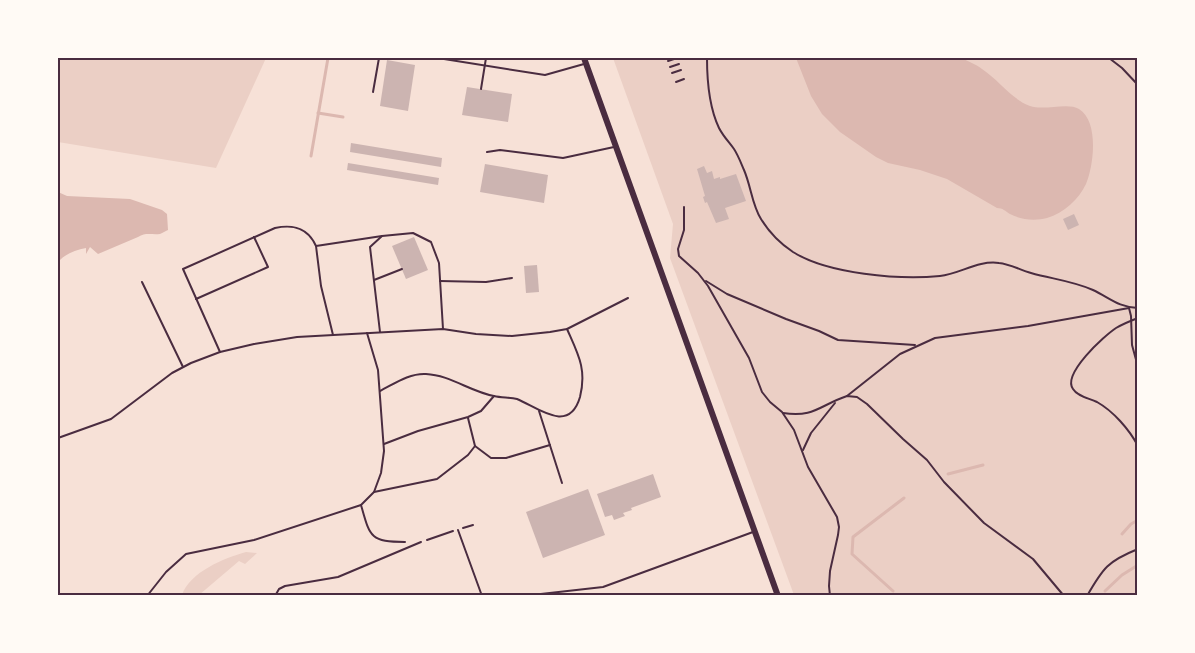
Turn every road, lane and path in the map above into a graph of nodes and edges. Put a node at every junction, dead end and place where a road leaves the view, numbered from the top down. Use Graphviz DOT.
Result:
graph roads {
  1 [pos="379,58"];
  2 [pos="406,58"];
  3 [pos="486,58"];
  4 [pos="677,58"];
  5 [pos="707,58"];
  6 [pos="1109,58"];
  7 [pos="586,60"];
  8 [pos="668,62"];
  9 [pos="679,64"];
  10 [pos="485,65"];
  11 [pos="670,67"];
  12 [pos="681,70"];
  13 [pos="672,72"];
  14 [pos="684,79"];
  15 [pos="676,82"];
  16 [pos="1138,85"];
  17 [pos="481,90"];
  18 [pos="373,92"];
  19 [pos="616,146"];
  20 [pos="487,152"];
  21 [pos="684,208"];
  22 [pos="382,236"];
  23 [pos="254,237"];
  24 [pos="316,246"];
  25 [pos="402,269"];
  26 [pos="512,278"];
  27 [pos="374,280"];
  28 [pos="704,280"];
  29 [pos="440,281"];
  30 [pos="142,282"];
  31 [pos="628,298"];
  32 [pos="196,299"];
  33 [pos="1128,308"];
  34 [pos="1138,308"];
  35 [pos="1138,318"];
  36 [pos="1132,321"];
  37 [pos="444,328"];
  38 [pos="567,329"];
  39 [pos="380,332"];
  40 [pos="367,333"];
  41 [pos="334,335"];
  42 [pos="917,345"];
  43 [pos="220,352"];
  44 [pos="183,367"];
  45 [pos="1138,367"];
  46 [pos="380,391"];
  47 [pos="494,396"];
  48 [pos="846,396"];
  49 [pos="837,401"];
  50 [pos="539,411"];
  51 [pos="783,413"];
  52 [pos="468,417"];
  53 [pos="58,438"];
  54 [pos="384,444"];
  55 [pos="550,445"];
  56 [pos="475,446"];
  57 [pos="1138,446"];
  58 [pos="803,453"];
  59 [pos="562,483"];
  60 [pos="374,492"];
  61 [pos="361,505"];
  62 [pos="472,525"];
  63 [pos="458,530"];
  64 [pos="755,531"];
  65 [pos="420,542"];
  66 [pos="1138,548"];
  67 [pos="147,596"];
  68 [pos="275,596"];
  69 [pos="482,596"];
  70 [pos="523,596"];
  71 [pos="778,596"];
  72 [pos="830,596"];
  73 [pos="1064,596"];
  74 [pos="1087,596"];
  1 -- 18 [label="lane"];
  2 -- 10 [label="lane"];
  3 -- 10 [label="lane"];
  4 -- 8 [label="path"];
  5 -- 33 [label="lane"];
  6 -- 16 [label="lane"];
  7 -- 10 [label="lane"];
  7 -- 19 [label="main road"];
  9 -- 11 [label="path"];
  10 -- 17 [label="lane"];
  12 -- 13 [label="path"];
  14 -- 15 [label="path"];
  19 -- 20 [label="lane"];
  19 -- 64 [label="main road"];
  21 -- 28 [label="lane"];
  22 -- 24 [label="path"];
  22 -- 27 [label="path"];
  22 -- 29 [label="path"];
  23 -- 24 [label="path"];
  23 -- 32 [label="path"];
  23 -- 32 [label="path"];
  24 -- 41 [label="path"];
  25 -- 27 [label="path"];
  26 -- 29 [label="path"];
  27 -- 39 [label="path"];
  28 -- 42 [label="lane"];
  28 -- 51 [label="lane"];
  29 -- 37 [label="path"];
  30 -- 44 [label="path"];
  31 -- 38 [label="path"];
  32 -- 43 [label="path"];
  33 -- 34 [label="lane"];
  33 -- 36 [label="lane"];
  33 -- 42 [label="lane"];
  35 -- 36 [label="lane"];
  36 -- 45 [label="lane"];
  36 -- 57 [label="lane"];
  37 -- 38 [label="path"];
  37 -- 39 [label="path"];
  38 -- 50 [label="path"];
  39 -- 40 [label="path"];
  40 -- 41 [label="path"];
  40 -- 46 [label="path"];
  41 -- 43 [label="path"];
  42 -- 48 [label="lane"];
  43 -- 44 [label="path"];
  44 -- 53 [label="path"];
  46 -- 47 [label="path"];
  46 -- 54 [label="path"];
  47 -- 50 [label="path"];
  47 -- 52 [label="path"];
  48 -- 49 [label="lane"];
  48 -- 73 [label="lane"];
  49 -- 51 [label="lane"];
  49 -- 58 [label="lane"];
  50 -- 55 [label="path"];
  51 -- 58 [label="lane"];
  52 -- 54 [label="path"];
  52 -- 56 [label="path"];
  54 -- 60 [label="path"];
  55 -- 56 [label="path"];
  55 -- 59 [label="path"];
  56 -- 60 [label="path"];
  58 -- 72 [label="lane"];
  60 -- 61 [label="path"];
  61 -- 65 [label="path"];
  61 -- 67 [label="path"];
  62 -- 63 [label="path"];
  63 -- 65 [label="path"];
  63 -- 69 [label="lane"];
  64 -- 70 [label="lane"];
  64 -- 71 [label="main road"];
  65 -- 68 [label="lane"];
  66 -- 74 [label="lane"];
}
